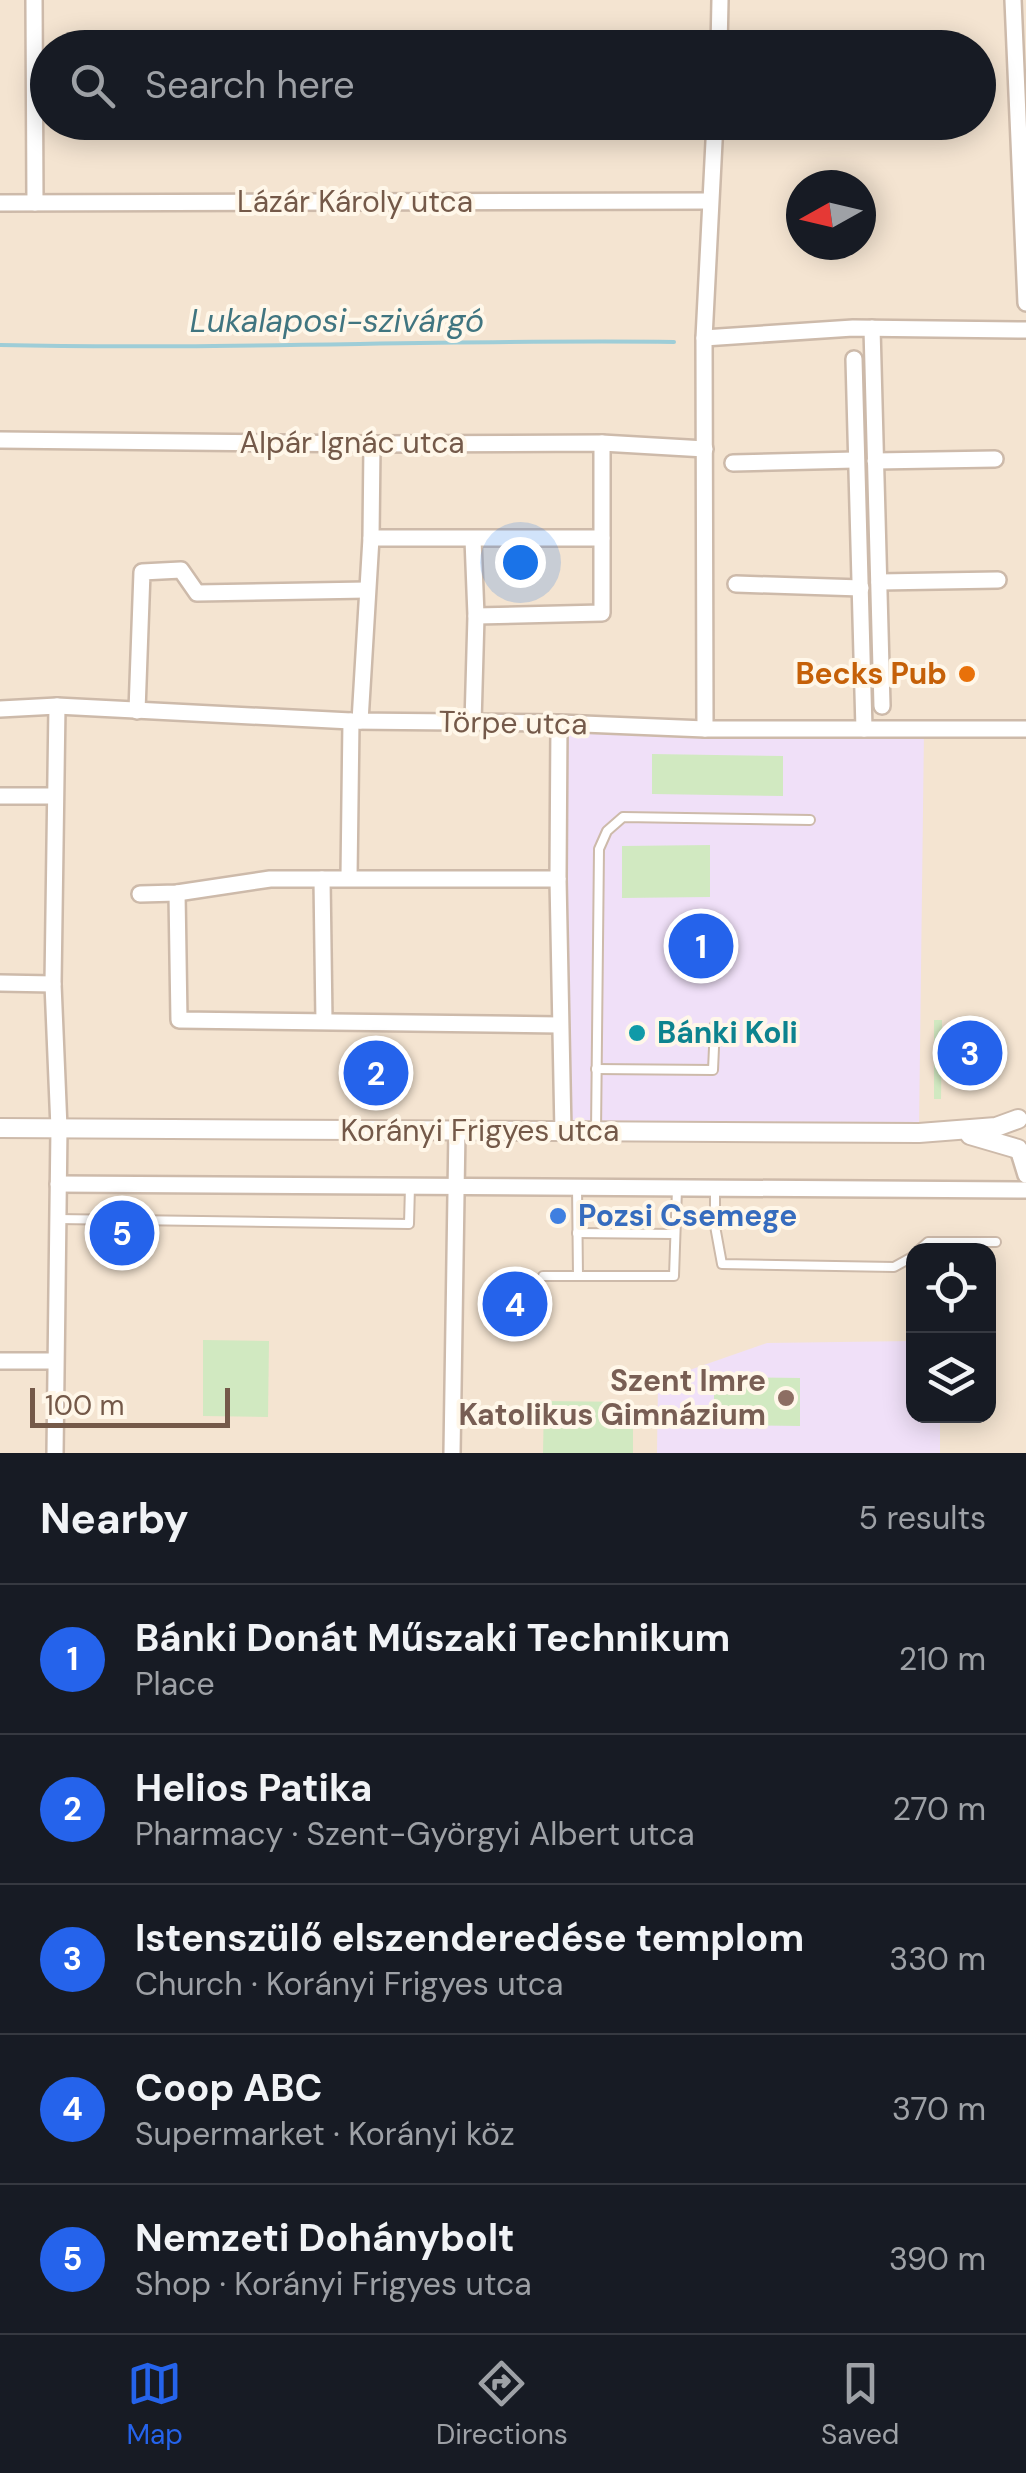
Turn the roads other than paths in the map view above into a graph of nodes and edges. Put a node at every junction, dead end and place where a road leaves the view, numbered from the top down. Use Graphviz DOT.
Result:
graph roads {
  1 [pos="34,0"];
  2 [pos="720,0"];
  3 [pos="1013,0"];
  4 [pos="34,30"];
  5 [pos="719,30"];
  6 [pos="35,140"];
  7 [pos="715,140"];
  8 [pos="710,201"];
  9 [pos="0,203"];
  10 [pos="35,203"];
  11 [pos="1026,303"];
  12 [pos="872,328"];
  13 [pos="1026,330"];
  14 [pos="704,338"];
  15 [pos="854,359"];
  16 [pos="0,440"];
  17 [pos="602,443"];
  18 [pos="372,444"];
  19 [pos="705,449"];
  20 [pos="995,459"];
  21 [pos="855,460"];
  22 [pos="875,461"];
  23 [pos="733,463"];
  24 [pos="371,538"];
  25 [pos="602,538"];
  26 [pos="473,539"];
  27 [pos="998,580"];
  28 [pos="878,582"];
  29 [pos="736,584"];
  30 [pos="861,588"];
  31 [pos="367,590"];
  32 [pos="476,616"];
  33 [pos="57,706"];
  34 [pos="882,706"];
  35 [pos="0,709"];
  36 [pos="137,710"];
  37 [pos="355,721"];
  38 [pos="473,723"];
  39 [pos="560,723"];
  40 [pos="704,729"];
  41 [pos="864,729"];
  42 [pos="1026,729"];
  43 [pos="0,796"];
  44 [pos="54,796"];
  45 [pos="810,820"];
  46 [pos="349,877"];
  47 [pos="558,879"];
  48 [pos="322,880"];
  49 [pos="140,894"];
  50 [pos="177,894"];
  51 [pos="0,983"];
  52 [pos="52,984"];
  53 [pos="324,1021"];
  54 [pos="559,1025"];
  55 [pos="715,1025"];
  56 [pos="596,1069"];
  57 [pos="1024,1113"];
  58 [pos="0,1128"];
  59 [pos="59,1128"];
  60 [pos="457,1129"];
  61 [pos="563,1132"];
  62 [pos="596,1132"];
  63 [pos="960,1132"];
  64 [pos="1022,1152"];
  65 [pos="1026,1176"];
  66 [pos="58,1184"];
  67 [pos="410,1186"];
  68 [pos="456,1186"];
  69 [pos="577,1186"];
  70 [pos="677,1189"];
  71 [pos="715,1189"];
  72 [pos="1026,1190"];
  73 [pos="57,1219"];
  74 [pos="577,1233"];
  75 [pos="674,1234"];
  76 [pos="996,1242"];
  77 [pos="927,1243"];
  78 [pos="906,1260"];
  79 [pos="543,1276"];
  80 [pos="578,1276"];
  81 [pos="0,1360"];
  82 [pos="55,1361"];
  83 [pos="55,1453"];
  84 [pos="452,1453"];
  1 -- 4 [label="street"];
  2 -- 5 [label="street"];
  3 -- 11 [label="street"];
  6 -- 10 [label="street"];
  7 -- 8 [label="street"];
  8 -- 10 [label="street, Lázár Károly utca"];
  8 -- 14 [label="street"];
  9 -- 10 [label="street, Lázár Károly utca"];
  12 -- 13 [label="street"];
  12 -- 14 [label="street"];
  12 -- 22 [label="street"];
  14 -- 19 [label="street"];
  15 -- 21 [label="street"];
  16 -- 18 [label="street, Alpár Ignác utca"];
  17 -- 18 [label="street, Alpár Ignác utca"];
  17 -- 19 [label="street, Alpár Ignác utca"];
  17 -- 25 [label="street"];
  18 -- 24 [label="street"];
  19 -- 40 [label="street"];
  20 -- 22 [label="street"];
  21 -- 23 [label="street"];
  21 -- 30 [label="street"];
  22 -- 28 [label="street"];
  24 -- 26 [label="street"];
  24 -- 31 [label="street"];
  25 -- 26 [label="street"];
  25 -- 32 [label="street"];
  26 -- 32 [label="street"];
  27 -- 28 [label="street"];
  28 -- 34 [label="street"];
  29 -- 30 [label="street"];
  30 -- 41 [label="street"];
  31 -- 36 [label="street"];
  31 -- 37 [label="street"];
  32 -- 38 [label="street"];
  33 -- 35 [label="street, Törpe utca"];
  33 -- 36 [label="street, Törpe utca"];
  33 -- 44 [label="street"];
  36 -- 37 [label="street, Törpe utca"];
  37 -- 38 [label="street, Törpe utca"];
  37 -- 46 [label="street"];
  38 -- 39 [label="street, Törpe utca"];
  39 -- 40 [label="street, Törpe utca"];
  39 -- 47 [label="street"];
  40 -- 41 [label="street, Törpe utca"];
  41 -- 42 [label="street, Törpe utca"];
  43 -- 44 [label="street"];
  44 -- 52 [label="street"];
  45 -- 56 [label="lane"];
  46 -- 47 [label="street"];
  46 -- 48 [label="street"];
  47 -- 54 [label="street"];
  48 -- 50 [label="street"];
  48 -- 53 [label="street"];
  49 -- 50 [label="street"];
  50 -- 53 [label="street"];
  51 -- 52 [label="street"];
  52 -- 59 [label="street"];
  53 -- 54 [label="street"];
  54 -- 61 [label="street"];
  55 -- 56 [label="lane"];
  56 -- 62 [label="lane"];
  57 -- 63 [label="street, Korányi Frigyes utca"];
  57 -- 64 [label="street"];
  58 -- 59 [label="street, Korányi Frigyes utca"];
  59 -- 60 [label="street, Korányi Frigyes utca"];
  59 -- 66 [label="street"];
  60 -- 61 [label="street, Korányi Frigyes utca"];
  60 -- 68 [label="street"];
  61 -- 62 [label="street, Korányi Frigyes utca"];
  62 -- 63 [label="street, Korányi Frigyes utca"];
  63 -- 64 [label="street, Korányi Frigyes utca"];
  64 -- 65 [label="street"];
  66 -- 67 [label="street, Korányi Frigyes utca"];
  66 -- 73 [label="street"];
  67 -- 68 [label="street, Korányi Frigyes utca"];
  67 -- 73 [label="lane"];
  68 -- 69 [label="street, Korányi Frigyes utca"];
  68 -- 84 [label="street"];
  69 -- 70 [label="street, Korányi Frigyes utca"];
  69 -- 74 [label="lane"];
  70 -- 71 [label="street, Korányi Frigyes utca"];
  70 -- 75 [label="lane"];
  71 -- 72 [label="street, Korányi Frigyes utca"];
  71 -- 78 [label="lane"];
  73 -- 82 [label="street"];
  74 -- 75 [label="lane"];
  74 -- 80 [label="lane"];
  75 -- 80 [label="lane"];
  76 -- 77 [label="lane"];
  79 -- 80 [label="lane"];
  81 -- 82 [label="street"];
  82 -- 83 [label="street"];
}
